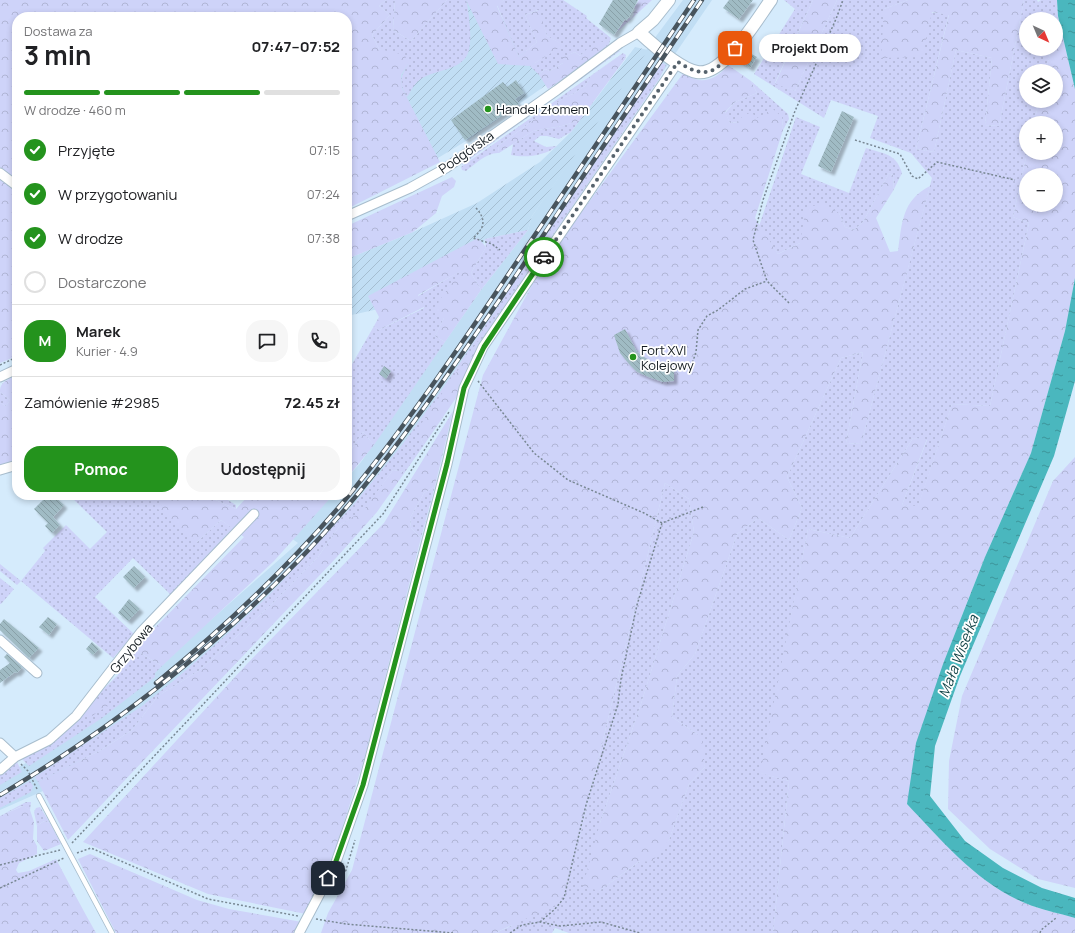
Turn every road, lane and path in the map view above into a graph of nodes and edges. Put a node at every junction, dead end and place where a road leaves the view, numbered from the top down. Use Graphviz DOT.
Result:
graph roads {
  1 [pos="669,0"];
  2 [pos="771,0"];
  3 [pos="843,0"];
  4 [pos="639,32"];
  5 [pos="678,62"];
  6 [pos="855,140"];
  7 [pos="0,173"];
  8 [pos="1015,180"];
  9 [pos="12,182"];
  10 [pos="476,208"];
  11 [pos="352,214"];
  12 [pos="500,250"];
  13 [pos="767,281"];
  14 [pos="789,303"];
  15 [pos="12,359"];
  16 [pos="0,365"];
  17 [pos="690,370"];
  18 [pos="12,371"];
  19 [pos="0,377"];
  20 [pos="476,378"];
  21 [pos="452,408"];
  22 [pos="12,466"];
  23 [pos="0,470"];
  24 [pos="703,506"];
  25 [pos="254,514"];
  26 [pos="662,522"];
  27 [pos="0,640"];
  28 [pos="37,673"];
  29 [pos="0,744"];
  30 [pos="15,757"];
  31 [pos="0,770"];
  32 [pos="39,796"];
  33 [pos="67,848"];
  34 [pos="71,855"];
  35 [pos="0,864"];
  36 [pos="0,888"];
  37 [pos="1056,918"];
  38 [pos="312,919"];
  39 [pos="540,922"];
  40 [pos="112,933"];
  41 [pos="299,933"];
  42 [pos="453,933"];
  43 [pos="510,933"];
  44 [pos="640,933"];
  45 [pos="1040,933"];
  1 -- 4 [label="street, Podgórska"];
  2 -- 5 [label="street"];
  3 -- 13 [label="path"];
  4 -- 5 [label="street"];
  4 -- 11 [label="street, Podgórska"];
  5 -- 38 [label="street"];
  6 -- 8 [label="path"];
  7 -- 9 [label="street"];
  10 -- 12 [label="path"];
  13 -- 14 [label="path"];
  13 -- 17 [label="path"];
  15 -- 16 [label="path"];
  18 -- 19 [label="street"];
  20 -- 26 [label="path"];
  21 -- 33 [label="path"];
  22 -- 23 [label="street"];
  24 -- 26 [label="path"];
  25 -- 30 [label="street, Grzybowa"];
  26 -- 39 [label="path"];
  27 -- 28 [label="street"];
  29 -- 30 [label="street"];
  30 -- 31 [label="street, Grzybowa"];
  30 -- 32 [label="path"];
  32 -- 33 [label="lane"];
  33 -- 34 [label="lane"];
  33 -- 35 [label="path"];
  34 -- 36 [label="path"];
  34 -- 38 [label="path"];
  34 -- 40 [label="lane"];
  37 -- 45 [label="path"];
  38 -- 41 [label="street"];
  38 -- 42 [label="path"];
  39 -- 43 [label="path"];
  39 -- 44 [label="path"];
}
